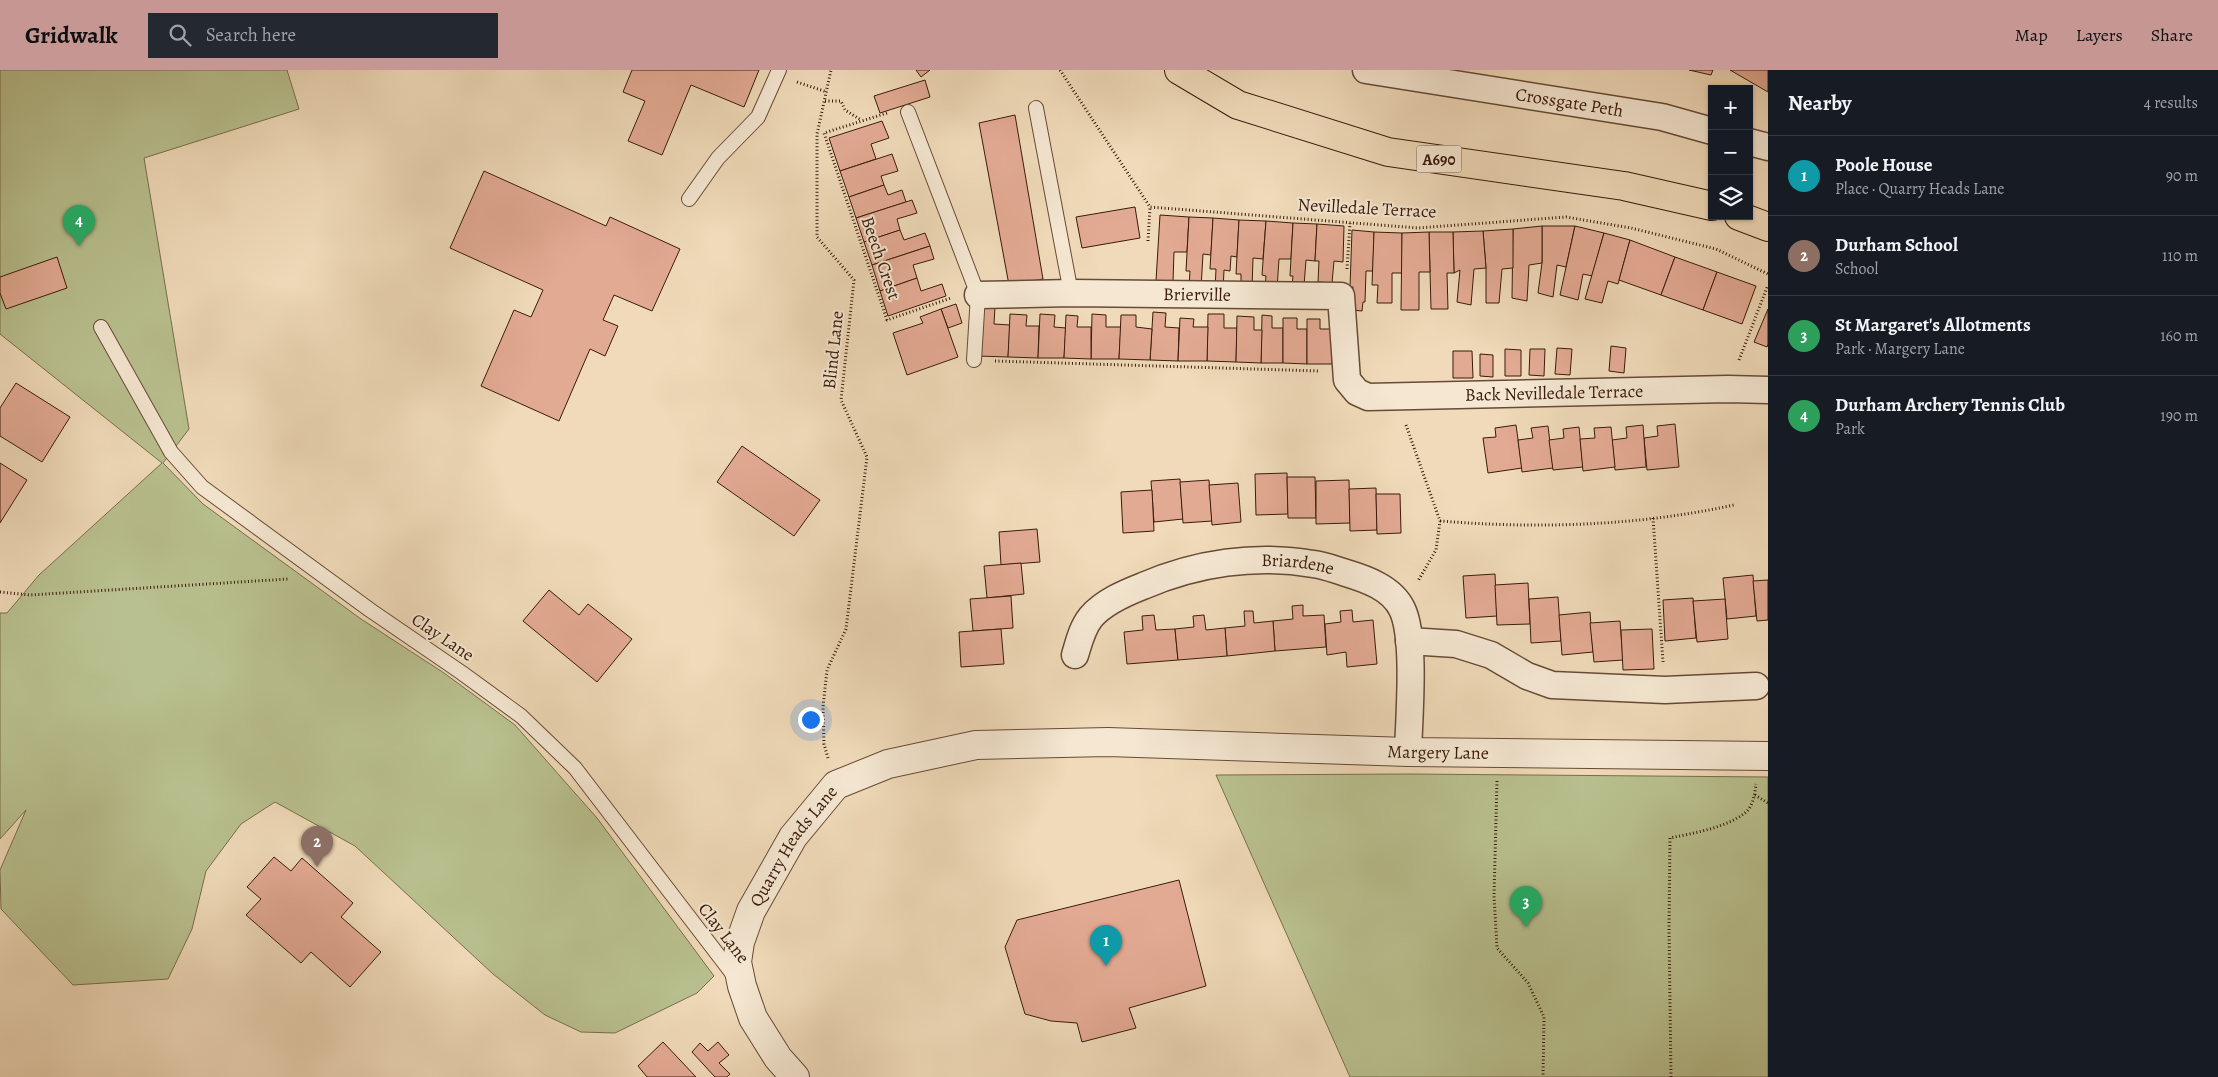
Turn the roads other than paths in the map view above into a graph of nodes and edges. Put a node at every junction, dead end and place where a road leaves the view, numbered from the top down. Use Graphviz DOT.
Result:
graph roads {
  1 [pos="779,70"];
  2 [pos="1180,70"];
  3 [pos="1366,70"];
  4 [pos="1036,108"];
  5 [pos="908,112"];
  6 [pos="1708,130"];
  7 [pos="1753,143"];
  8 [pos="1768,147"];
  9 [pos="689,199"];
  10 [pos="1708,205"];
  11 [pos="1750,220"];
  12 [pos="1768,227"];
  13 [pos="1071,293"];
  14 [pos="968,295"];
  15 [pos="101,327"];
  16 [pos="974,360"];
  17 [pos="1347,376"];
  18 [pos="1768,390"];
  19 [pos="1409,641"];
  20 [pos="1075,655"];
  21 [pos="1756,686"];
  22 [pos="1108,742"];
  23 [pos="1408,752"];
  24 [pos="1763,756"];
  25 [pos="742,986"];
  26 [pos="795,1077"];
  1 -- 9 [label="lane"];
  2 -- 10 [label="highway, A690"];
  3 -- 6 [label="street, Crossgate Peth"];
  4 -- 13 [label="lane"];
  5 -- 14 [label="lane"];
  7 -- 8 [label="street"];
  11 -- 12 [label="highway"];
  13 -- 14 [label="street, Brierville"];
  13 -- 17 [label="street, Brierville"];
  14 -- 16 [label="lane"];
  15 -- 25 [label="lane, Clay Lane"];
  17 -- 18 [label="street, Back Nevilledale Terrace"];
  19 -- 20 [label="street, Briardene"];
  19 -- 21 [label="street"];
  19 -- 23 [label="street, Briardene"];
  22 -- 23 [label="street, Margery Lane"];
  22 -- 25 [label="street, Quarry Heads Lane"];
  23 -- 24 [label="street, Margery Lane"];
  25 -- 26 [label="street, Quarry Heads Lane"];
}
